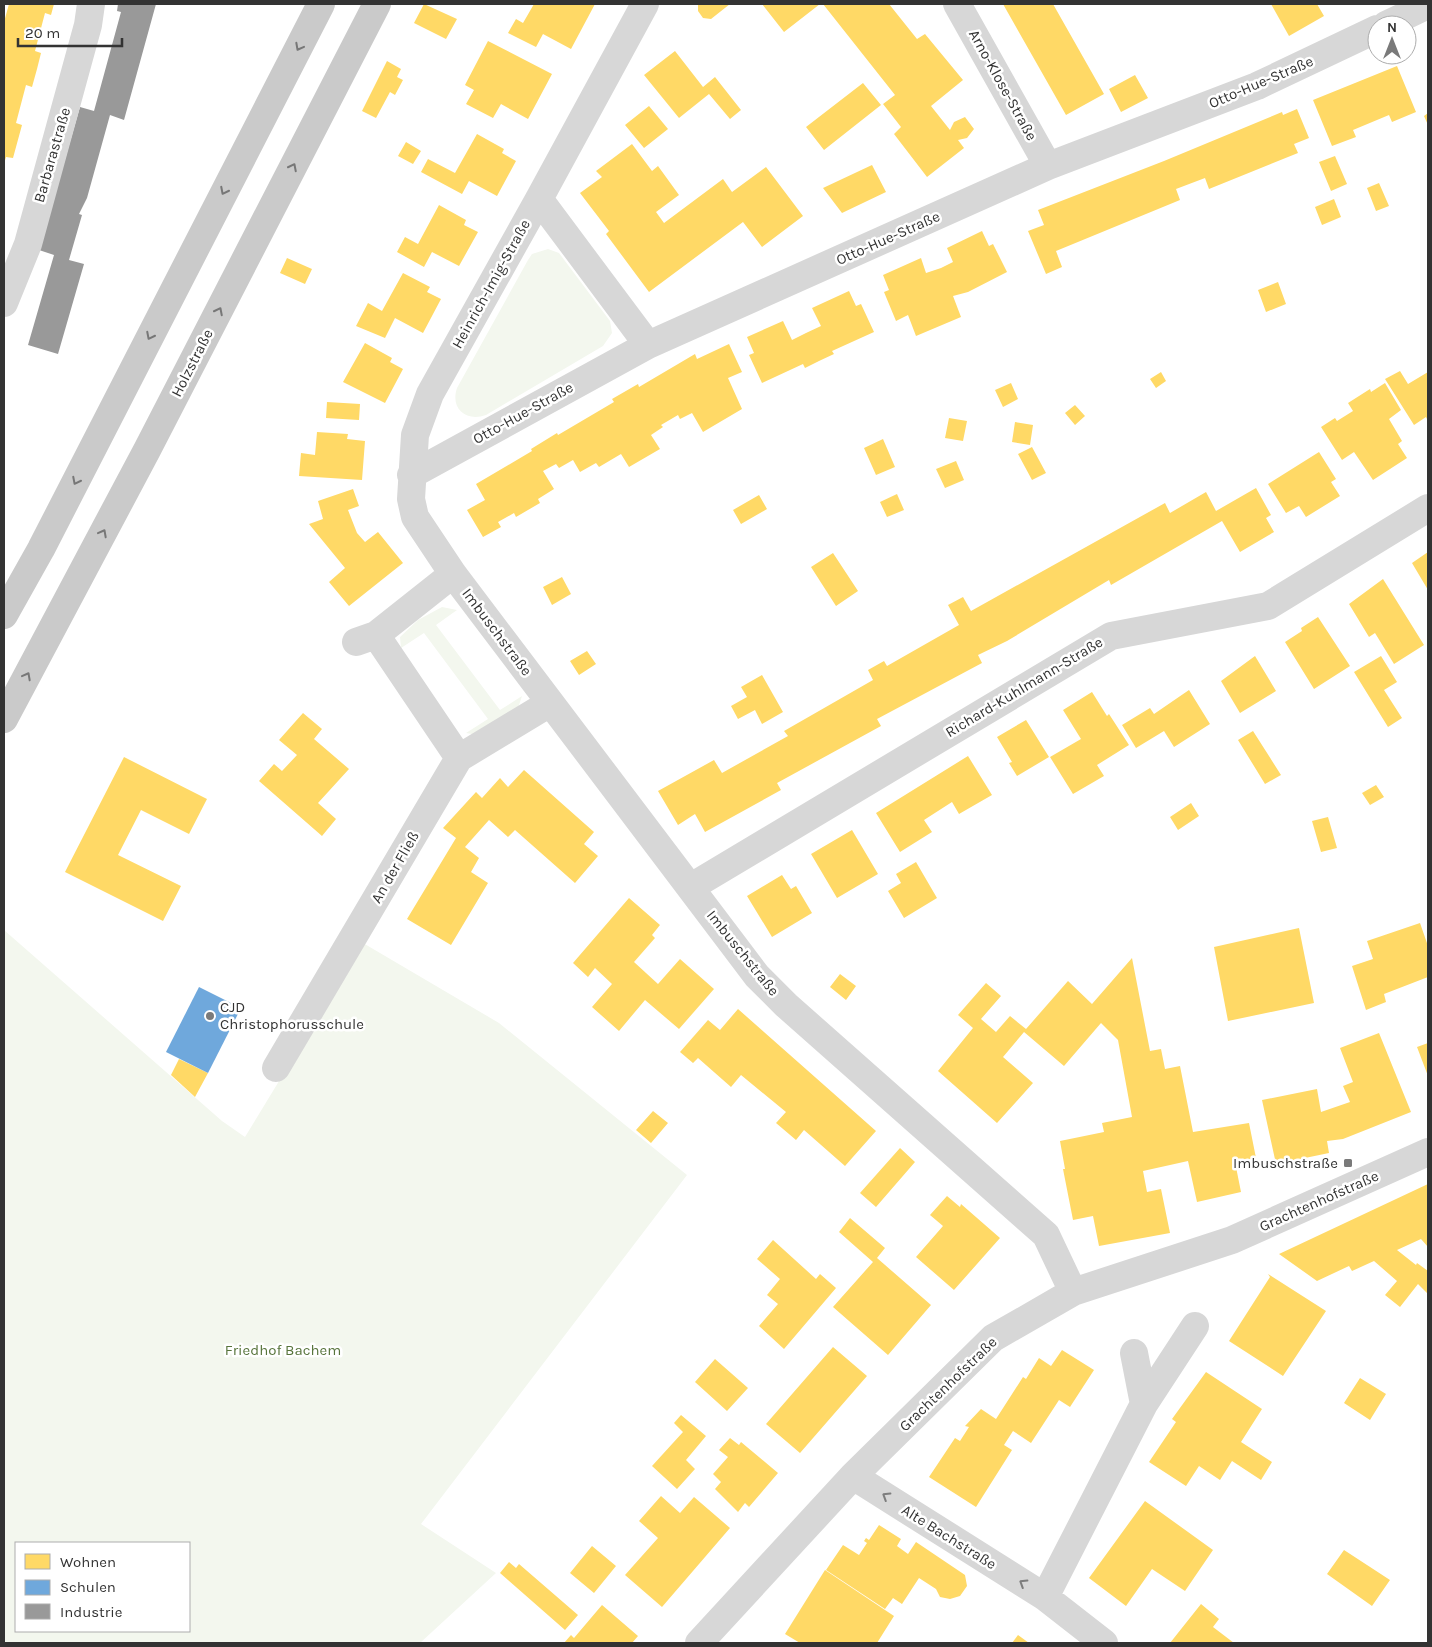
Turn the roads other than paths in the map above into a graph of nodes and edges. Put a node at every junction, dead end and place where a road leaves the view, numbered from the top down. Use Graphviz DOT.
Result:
graph roads {
  1 [pos="91,4"];
  2 [pos="322,4"];
  3 [pos="377,4"];
  4 [pos="645,4"];
  5 [pos="957,4"];
  6 [pos="1428,5"];
  7 [pos="1407,15"];
  8 [pos="1367,34"];
  9 [pos="1048,166"];
  10 [pos="539,199"];
  11 [pos="4,303"];
  12 [pos="648,345"];
  13 [pos="411,475"];
  14 [pos="1428,508"];
  15 [pos="452,574"];
  16 [pos="4,615"];
  17 [pos="550,703"];
  18 [pos="4,719"];
  19 [pos="459,758"];
  20 [pos="691,887"];
  21 [pos="276,1068"];
  22 [pos="1428,1152"];
  23 [pos="1073,1292"];
  24 [pos="1195,1326"];
  25 [pos="1134,1353"];
  26 [pos="1144,1404"];
  27 [pos="854,1476"];
  28 [pos="1045,1598"];
  29 [pos="700,1643"];
  30 [pos="1104,1643"];
  1 -- 11 [label="street, Barbarastraße"];
  2 -- 16 [label="main road, one-way"];
  18 -- 3 [label="main road, Holzstraße, one-way"];
  4 -- 10 [label="street, Heinrich-Imig-Straße"];
  5 -- 9 [label="street, Arno-Klose-Straße"];
  6 -- 7 [label="street"];
  8 -- 9 [label="street, Otto-Hue-Straße"];
  9 -- 12 [label="street, Otto-Hue-Straße"];
  10 -- 12 [label="street"];
  10 -- 13 [label="street, Heinrich-Imig-Straße"];
  12 -- 13 [label="street, Otto-Hue-Straße"];
  13 -- 15 [label="street, Heinrich-Imig-Straße"];
  14 -- 20 [label="street, Richard-Kuhlmann-Straße"];
  15 -- 17 [label="street, Imbuschstraße"];
  15 -- 19 [label="street"];
  17 -- 19 [label="street, An der Fließ"];
  17 -- 20 [label="street, Imbuschstraße"];
  19 -- 21 [label="street, An der Fließ"];
  20 -- 23 [label="street, Imbuschstraße"];
  22 -- 23 [label="street, Grachtenhofstraße"];
  23 -- 27 [label="street, Grachtenhofstraße"];
  24 -- 26 [label="street"];
  25 -- 26 [label="street"];
  26 -- 28 [label="street"];
  28 -- 27 [label="street, Alte Bachstraße, one-way"];
  27 -- 29 [label="street, Grachtenhofstraße"];
  28 -- 30 [label="street, Alte Bachstraße"];
}
